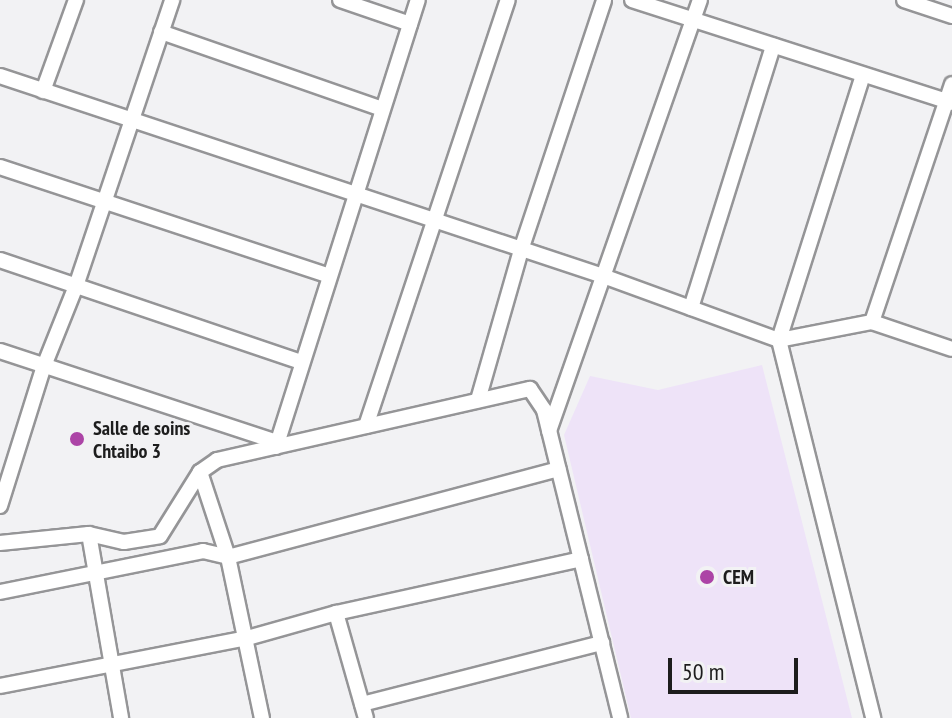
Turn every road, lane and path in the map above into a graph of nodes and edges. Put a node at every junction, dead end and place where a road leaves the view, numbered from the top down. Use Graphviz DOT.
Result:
graph roads {
  1 [pos="76,0"];
  2 [pos="172,0"];
  3 [pos="340,0"];
  4 [pos="418,0"];
  5 [pos="508,0"];
  6 [pos="604,0"];
  7 [pos="632,0"];
  8 [pos="700,0"];
  9 [pos="904,0"];
  10 [pos="952,16"];
  11 [pos="693,20"];
  12 [pos="410,24"];
  13 [pos="161,32"];
  14 [pos="773,46"];
  15 [pos="863,75"];
  16 [pos="0,76"];
  17 [pos="952,84"];
  18 [pos="43,91"];
  19 [pos="949,102"];
  20 [pos="382,109"];
  21 [pos="131,120"];
  22 [pos="0,167"];
  23 [pos="354,196"];
  24 [pos="104,201"];
  25 [pos="432,222"];
  26 [pos="521,250"];
  27 [pos="0,260"];
  28 [pos="329,276"];
  29 [pos="603,276"];
  30 [pos="76,286"];
  31 [pos="691,308"];
  32 [pos="872,322"];
  33 [pos="779,340"];
  34 [pos="952,349"];
  35 [pos="0,351"];
  36 [pos="302,362"];
  37 [pos="44,366"];
  38 [pos="478,400"];
  39 [pos="366,426"];
  40 [pos="549,431"];
  41 [pos="276,445"];
  42 [pos="558,469"];
  43 [pos="200,472"];
  44 [pos="0,506"];
  45 [pos="89,534"];
  46 [pos="0,543"];
  47 [pos="228,557"];
  48 [pos="581,559"];
  49 [pos="95,573"];
  50 [pos="0,592"];
  51 [pos="336,613"];
  52 [pos="247,638"];
  53 [pos="602,643"];
  54 [pos="109,664"];
  55 [pos="0,686"];
  56 [pos="364,711"];
  57 [pos="121,718"];
  58 [pos="262,718"];
  59 [pos="620,718"];
  60 [pos="873,718"];
  1 -- 18 [label="street"];
  2 -- 13 [label="street"];
  3 -- 12 [label="street"];
  4 -- 12 [label="street"];
  5 -- 25 [label="street"];
  6 -- 26 [label="street"];
  7 -- 11 [label="street"];
  8 -- 11 [label="street"];
  9 -- 10 [label="street"];
  11 -- 14 [label="street"];
  11 -- 29 [label="street"];
  12 -- 20 [label="street"];
  13 -- 20 [label="street"];
  13 -- 21 [label="street"];
  14 -- 15 [label="street"];
  14 -- 31 [label="street"];
  15 -- 19 [label="street"];
  15 -- 33 [label="street"];
  16 -- 18 [label="street"];
  17 -- 19 [label="street"];
  18 -- 21 [label="street"];
  19 -- 32 [label="street"];
  20 -- 23 [label="street"];
  21 -- 23 [label="street"];
  21 -- 24 [label="street"];
  22 -- 24 [label="street"];
  23 -- 25 [label="street"];
  23 -- 28 [label="street"];
  24 -- 28 [label="street"];
  24 -- 30 [label="street"];
  25 -- 26 [label="street"];
  25 -- 39 [label="street"];
  26 -- 29 [label="street"];
  26 -- 38 [label="street"];
  27 -- 30 [label="street"];
  28 -- 36 [label="street"];
  29 -- 31 [label="street"];
  29 -- 40 [label="street"];
  30 -- 36 [label="street"];
  30 -- 37 [label="street"];
  31 -- 33 [label="street"];
  32 -- 33 [label="street"];
  32 -- 34 [label="street"];
  33 -- 60 [label="street"];
  35 -- 37 [label="street"];
  36 -- 41 [label="street"];
  37 -- 41 [label="street"];
  37 -- 44 [label="street"];
  38 -- 39 [label="street"];
  38 -- 40 [label="street"];
  39 -- 41 [label="street"];
  40 -- 42 [label="street"];
  41 -- 43 [label="street"];
  42 -- 47 [label="street"];
  42 -- 48 [label="street"];
  43 -- 45 [label="street"];
  43 -- 47 [label="street"];
  45 -- 46 [label="street"];
  45 -- 49 [label="street"];
  47 -- 49 [label="street"];
  47 -- 52 [label="street"];
  48 -- 51 [label="street"];
  48 -- 53 [label="street"];
  49 -- 50 [label="street"];
  49 -- 54 [label="street"];
  51 -- 52 [label="street"];
  51 -- 56 [label="street"];
  52 -- 54 [label="street"];
  52 -- 58 [label="street"];
  53 -- 56 [label="street"];
  53 -- 59 [label="street"];
  54 -- 55 [label="street"];
  54 -- 57 [label="street"];
}
